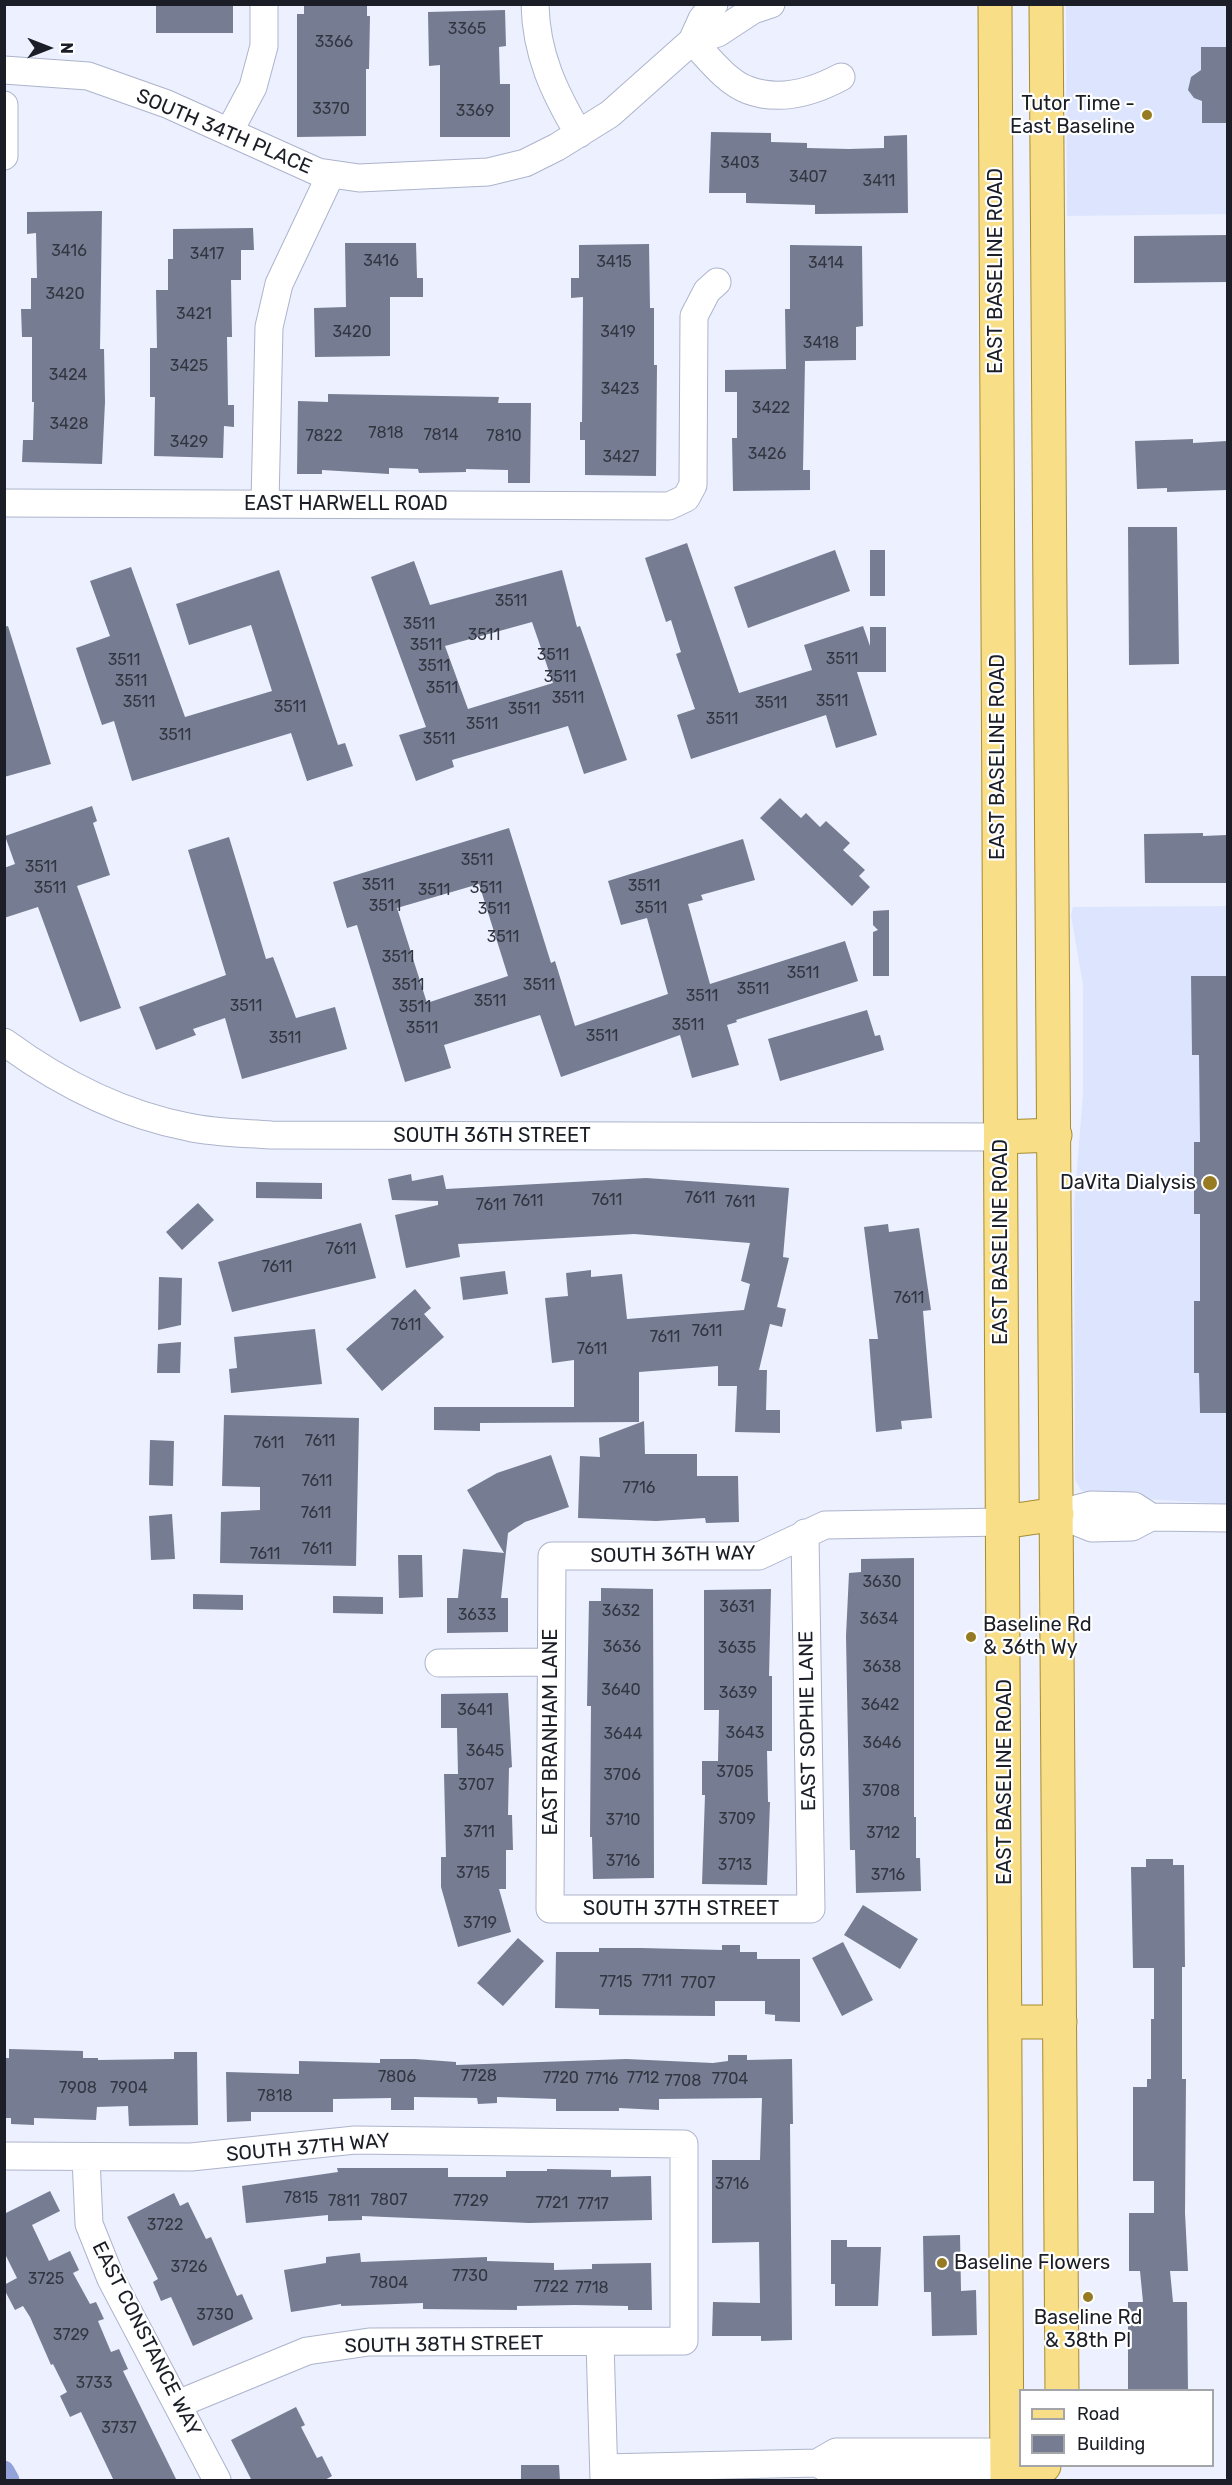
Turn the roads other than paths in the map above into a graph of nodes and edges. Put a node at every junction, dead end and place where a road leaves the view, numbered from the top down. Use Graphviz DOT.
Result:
graph roads {
  1 [pos="264,4"];
  2 [pos="535,4"];
  3 [pos="714,4"];
  4 [pos="771,4"];
  5 [pos="994,4"];
  6 [pos="1046,4"];
  7 [pos="692,41"];
  8 [pos="4,70"];
  9 [pos="842,77"];
  10 [pos="4,105"];
  11 [pos="228,132"];
  12 [pos="579,135"];
  13 [pos="4,156"];
  14 [pos="331,174"];
  15 [pos="717,282"];
  16 [pos="4,503"];
  17 [pos="265,503"];
  18 [pos="1051,771"];
  19 [pos="999,772"];
  20 [pos="4,1042"];
  21 [pos="1054,1135"];
  22 [pos="1001,1137"];
  23 [pos="1057,1514"];
  24 [pos="1227,1518"];
  25 [pos="1003,1522"];
  26 [pos="805,1533"];
  27 [pos="552,1556"];
  28 [pos="551,1662"];
  29 [pos="439,1663"];
  30 [pos="550,1909"];
  31 [pos="811,1910"];
  32 [pos="1006,2022"];
  33 [pos="1060,2022"];
  34 [pos="4,2156"];
  35 [pos="86,2158"];
  36 [pos="1006,2280"];
  37 [pos="684,2341"];
  38 [pos="600,2342"];
  39 [pos="1021,2389"];
  40 [pos="1029,2389"];
  41 [pos="1062,2389"];
  42 [pos="178,2404"];
  43 [pos="1033,2470"];
  44 [pos="817,2472"];
  45 [pos="604,2474"];
  46 [pos="216,2481"];
  1 -- 11 [label="street"];
  2 -- 12 [label="street"];
  3 -- 7 [label="street, SOUTH 34TH PLACE"];
  4 -- 7 [label="street, SOUTH 34TH PLACE"];
  5 -- 19 [label="main road, EAST BASELINE ROAD"];
  6 -- 18 [label="main road"];
  7 -- 9 [label="street"];
  7 -- 12 [label="street, SOUTH 34TH PLACE"];
  8 -- 11 [label="street, SOUTH 34TH PLACE"];
  10 -- 13 [label="street"];
  11 -- 14 [label="street, SOUTH 34TH PLACE"];
  12 -- 14 [label="street, SOUTH 34TH PLACE"];
  14 -- 17 [label="street"];
  15 -- 17 [label="street, EAST HARWELL ROAD"];
  16 -- 17 [label="street, EAST HARWELL ROAD"];
  18 -- 19 [label="main road"];
  18 -- 21 [label="main road"];
  19 -- 22 [label="main road, EAST BASELINE ROAD"];
  20 -- 22 [label="street, SOUTH 36TH STREET"];
  21 -- 22 [label="main road"];
  21 -- 23 [label="main road"];
  22 -- 25 [label="main road, EAST BASELINE ROAD"];
  23 -- 24 [label="street"];
  23 -- 25 [label="main road"];
  23 -- 33 [label="main road"];
  25 -- 26 [label="street, SOUTH 36TH WAY"];
  25 -- 32 [label="main road, EAST BASELINE ROAD"];
  26 -- 27 [label="street, SOUTH 36TH WAY"];
  26 -- 31 [label="street, EAST SOPHIE LANE"];
  27 -- 28 [label="street, EAST BRANHAM LANE"];
  28 -- 29 [label="street"];
  28 -- 30 [label="street, EAST BRANHAM LANE"];
  30 -- 31 [label="street, SOUTH 37TH STREET"];
  32 -- 33 [label="main road"];
  32 -- 36 [label="main road, EAST BASELINE ROAD"];
  33 -- 41 [label="main road"];
  34 -- 35 [label="street, SOUTH 37TH WAY"];
  35 -- 37 [label="street, SOUTH 37TH WAY"];
  35 -- 42 [label="street, EAST CONSTANCE WAY"];
  36 -- 39 [label="main road, EAST BASELINE ROAD"];
  36 -- 40 [label="main road"];
  37 -- 38 [label="street, SOUTH 38TH STREET"];
  38 -- 42 [label="street, SOUTH 38TH STREET"];
  38 -- 45 [label="street"];
  42 -- 46 [label="street, EAST CONSTANCE WAY"];
  43 -- 44 [label="street"];
  44 -- 45 [label="street"];
}
